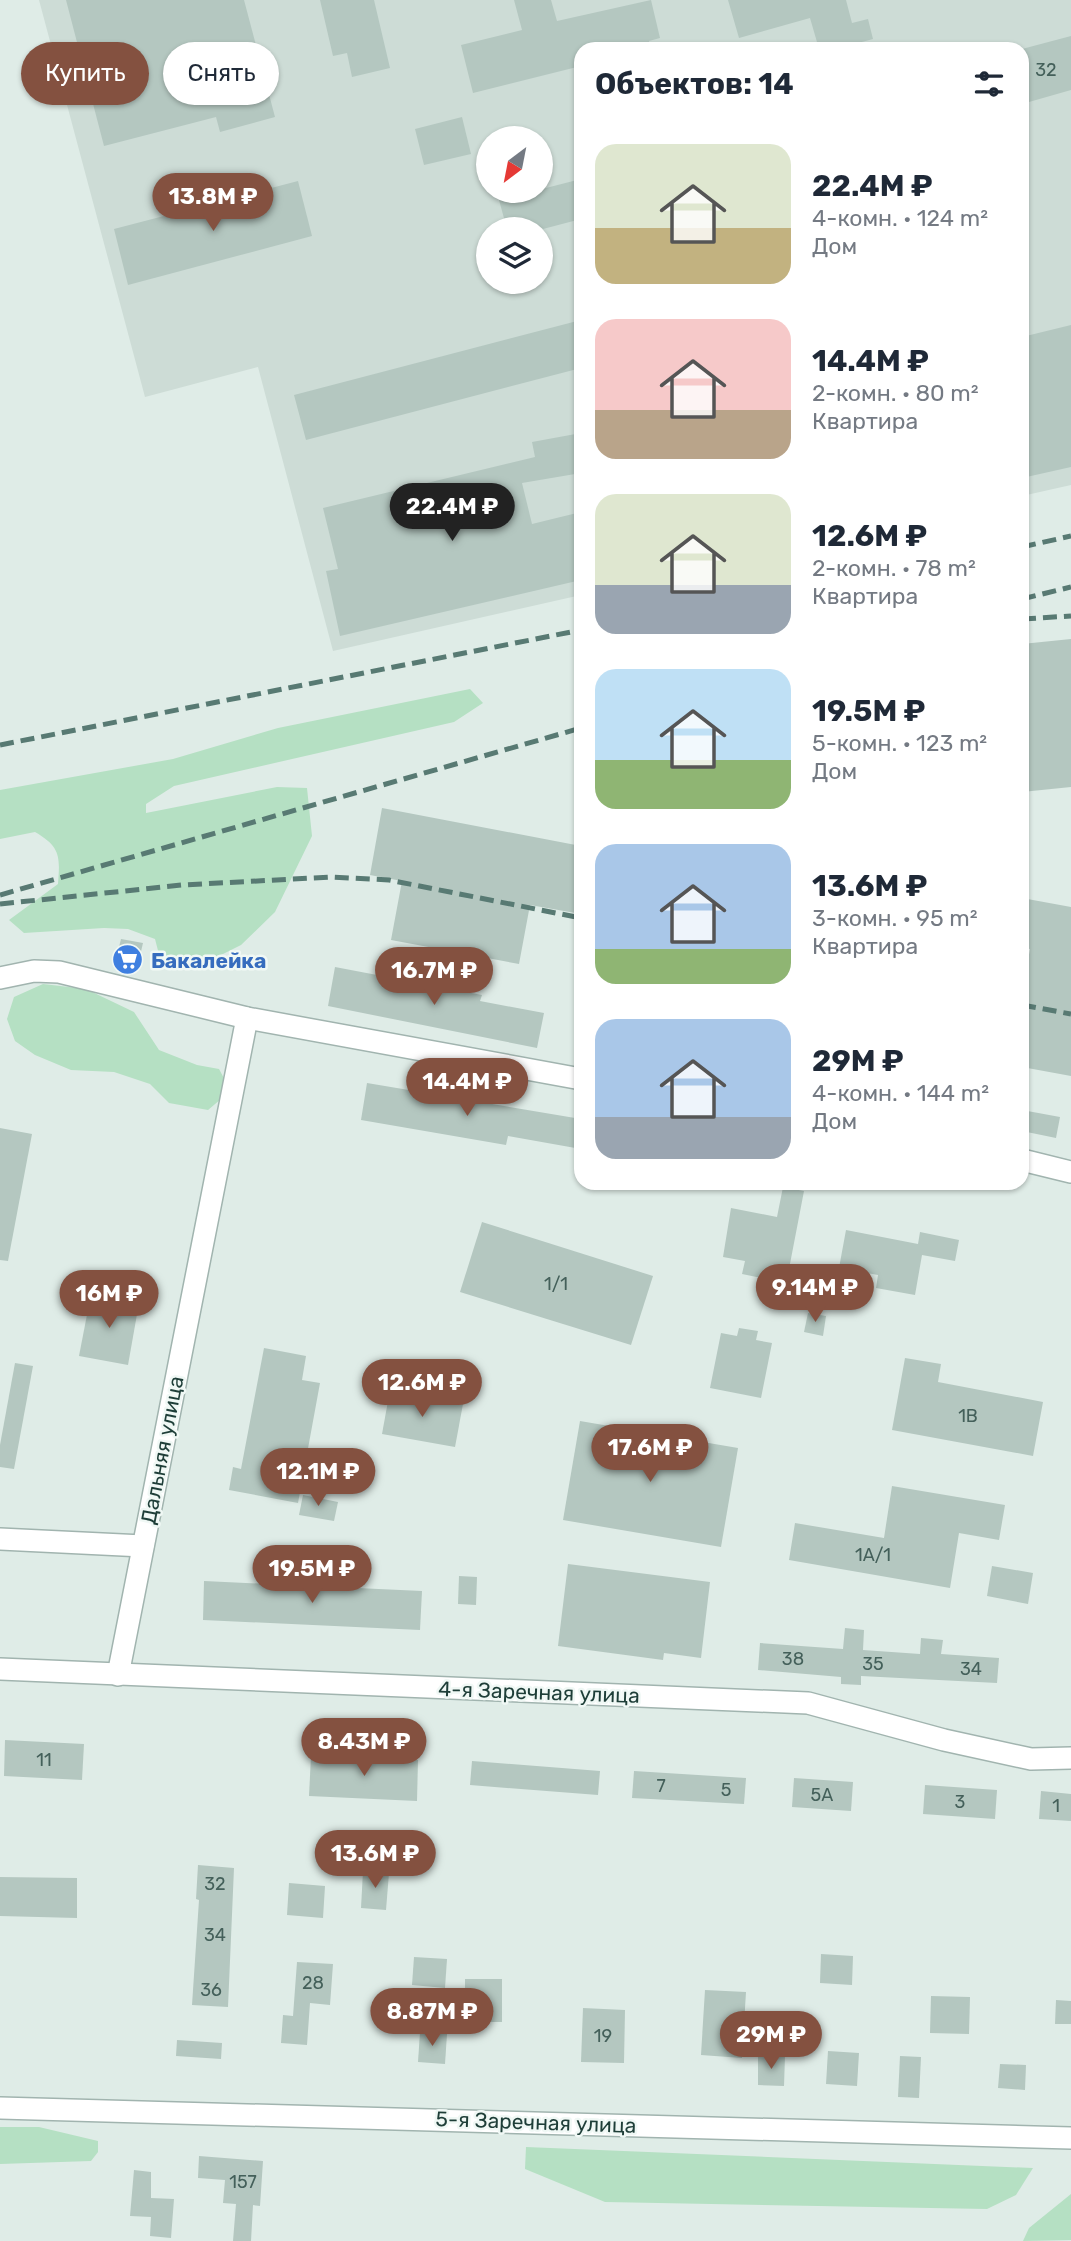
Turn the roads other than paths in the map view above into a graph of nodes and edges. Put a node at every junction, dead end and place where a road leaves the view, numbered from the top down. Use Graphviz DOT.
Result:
graph roads {
  1 [pos="0,978"];
  2 [pos="247,1018"];
  3 [pos="574,1078"];
  4 [pos="1029,1162"];
  5 [pos="1071,1172"];
  6 [pos="0,1539"];
  7 [pos="143,1546"];
  8 [pos="0,1669"];
  9 [pos="118,1675"];
  10 [pos="1071,1758"];
  11 [pos="0,2108"];
  12 [pos="1071,2138"];
  1 -- 2 [label="street"];
  2 -- 3 [label="street"];
  2 -- 7 [label="street, Дальняя улица"];
  4 -- 5 [label="street"];
  6 -- 7 [label="street"];
  7 -- 9 [label="street, Дальняя улица"];
  8 -- 9 [label="street, 4-я Заречная улица"];
  9 -- 10 [label="street, 4-я Заречная улица"];
  11 -- 12 [label="street, 5-я Заречная улица"];
}
